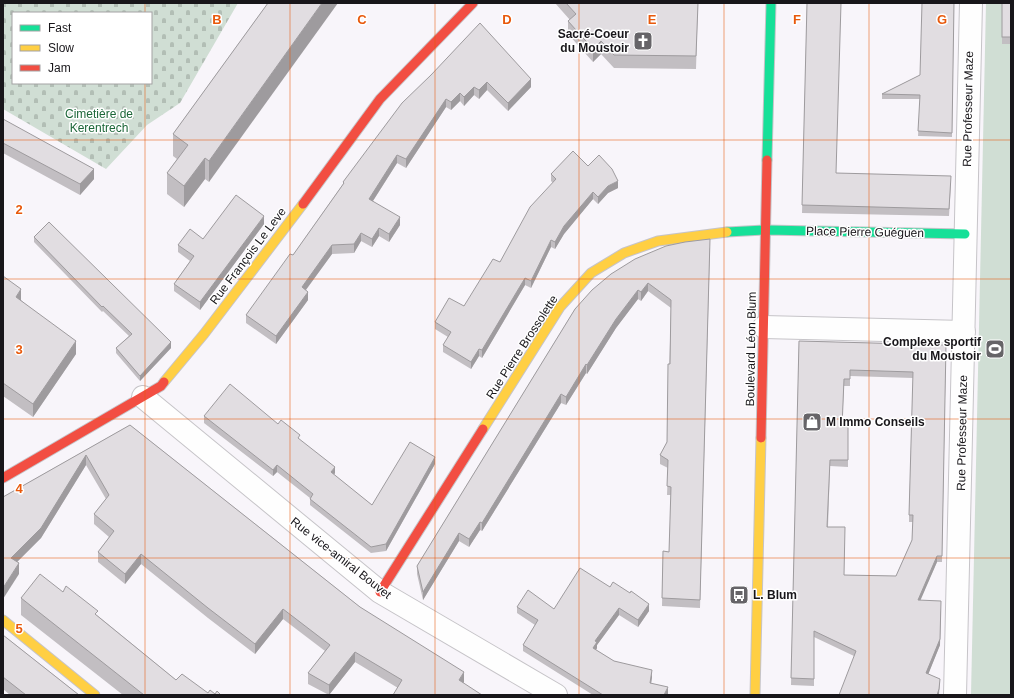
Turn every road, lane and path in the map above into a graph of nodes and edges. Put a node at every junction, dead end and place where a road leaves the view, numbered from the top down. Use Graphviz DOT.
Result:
graph roads {
  1 [pos="473,3"];
  2 [pos="771,3"];
  3 [pos="971,3"];
  4 [pos="766,230"];
  5 [pos="965,234"];
  6 [pos="764,327"];
  7 [pos="964,332"];
  8 [pos="143,397"];
  9 [pos="3,478"];
  10 [pos="380,592"];
  11 [pos="3,620"];
  12 [pos="94,695"];
  13 [pos="556,695"];
  14 [pos="755,695"];
  15 [pos="955,695"];
  1 -- 8 [label="street, Rue François Le Leve"];
  2 -- 4 [label="street, Boulevard Léon Blum"];
  3 -- 5 [label="street, Rue Professeur Maze"];
  4 -- 5 [label="street, Place Pierre Guéguen"];
  4 -- 6 [label="street, Boulevard Léon Blum"];
  4 -- 10 [label="street, Rue Pierre Brossolette"];
  5 -- 7 [label="street, Rue Professeur Maze"];
  6 -- 7 [label="street"];
  6 -- 14 [label="street, Boulevard Léon Blum"];
  7 -- 15 [label="street, Rue Professeur Maze"];
  8 -- 9 [label="street, Rue François Le Leve"];
  8 -- 10 [label="street, Rue vice-amiral Bouvet"];
  10 -- 13 [label="street, Rue vice-amiral Bouvet"];
  11 -- 12 [label="street"];
}
